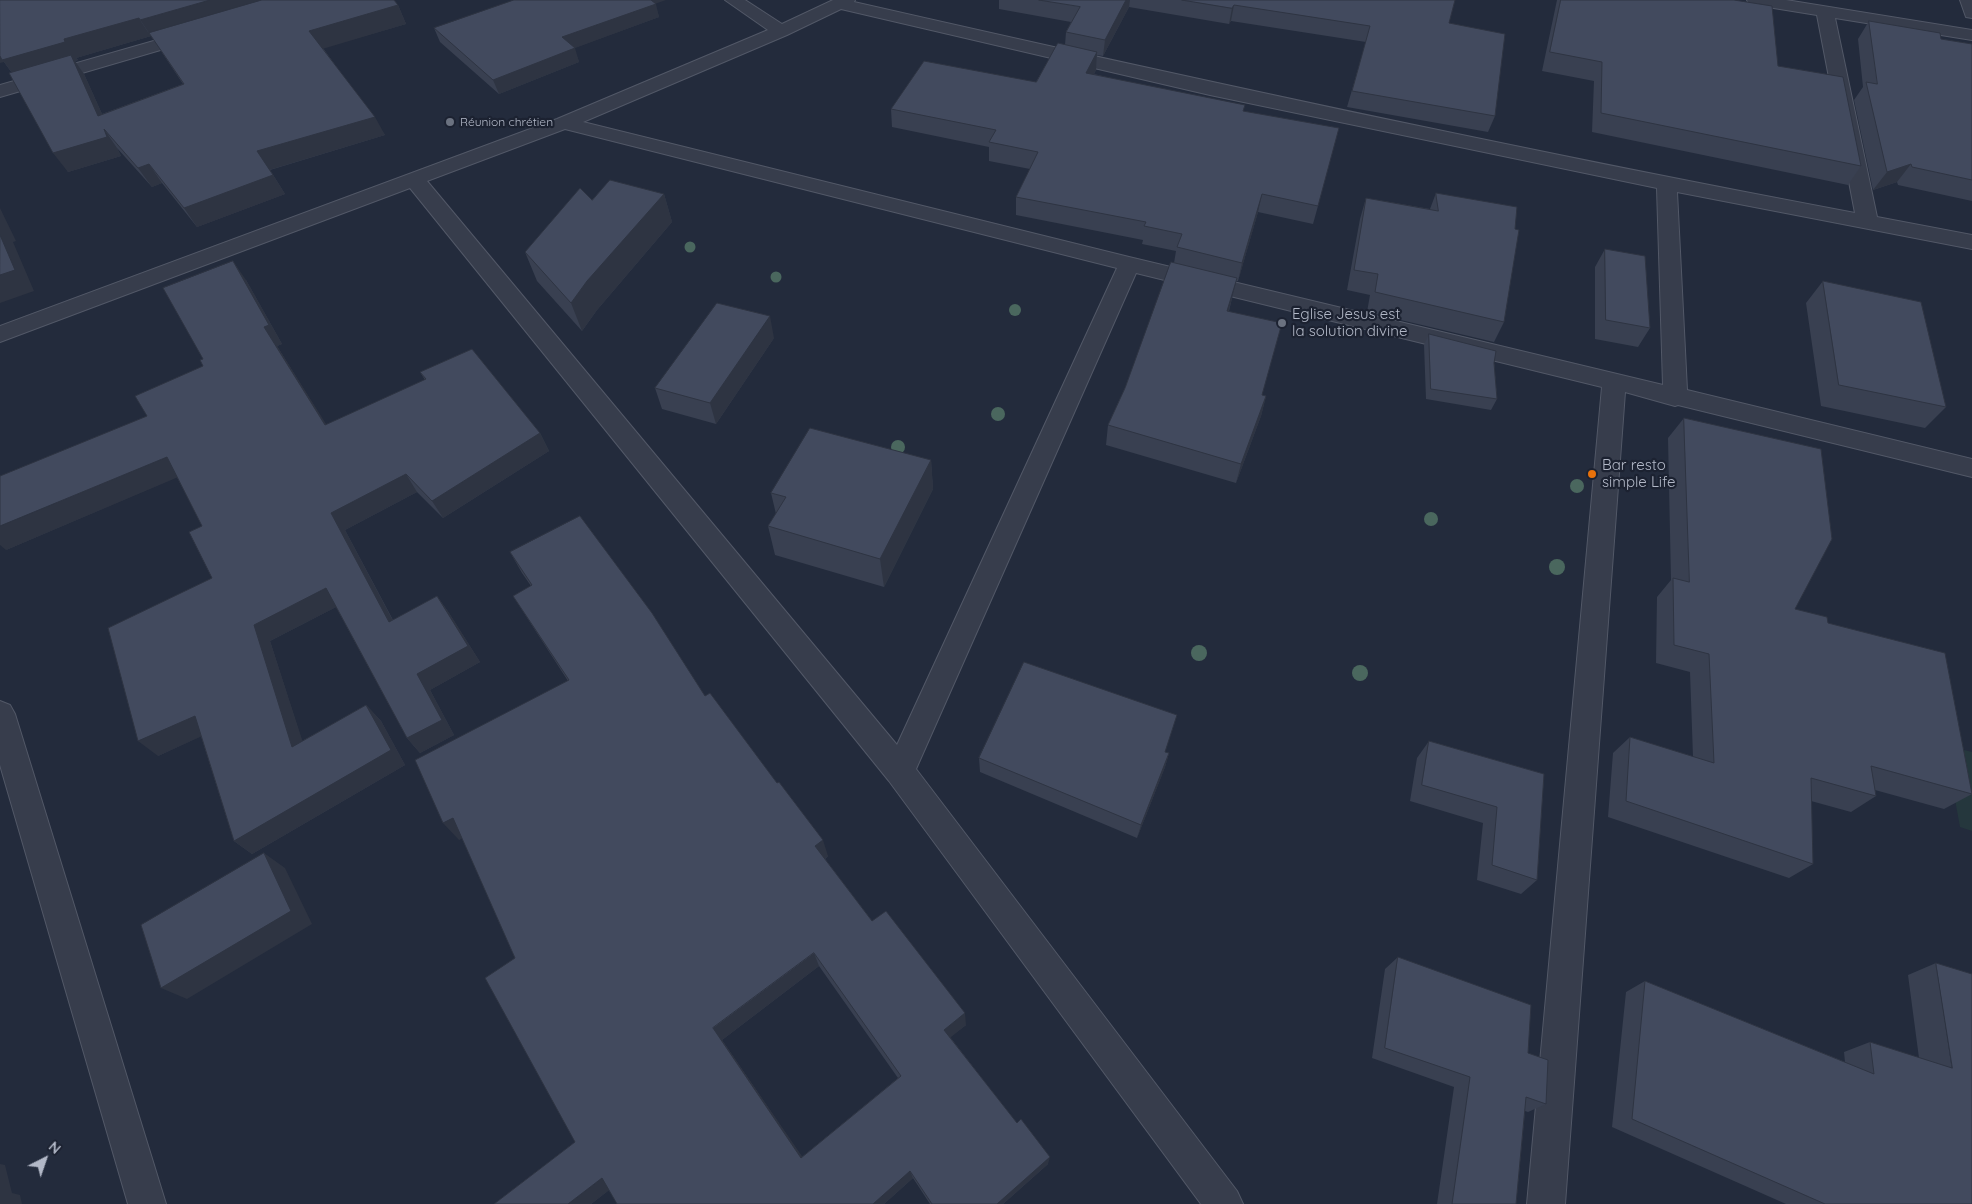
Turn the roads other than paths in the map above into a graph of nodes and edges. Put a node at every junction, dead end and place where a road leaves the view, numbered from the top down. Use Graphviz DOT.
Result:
graph roads {
  1 [pos="733,0"];
  2 [pos="1754,0"];
  3 [pos="1968,0"];
  4 [pos="843,2"];
  5 [pos="1825,12"];
  6 [pos="1972,13"];
  7 [pos="206,30"];
  8 [pos="781,31"];
  9 [pos="1972,35"];
  10 [pos="0,91"];
  11 [pos="564,123"];
  12 [pos="414,179"];
  13 [pos="1667,184"];
  14 [pos="1867,221"];
  15 [pos="1972,242"];
  16 [pos="1128,264"];
  17 [pos="0,334"];
  18 [pos="1614,383"];
  19 [pos="1675,398"];
  20 [pos="1972,468"];
  21 [pos="0,714"];
  22 [pos="900,772"];
  23 [pos="147,1204"];
  24 [pos="1224,1204"];
  25 [pos="1546,1204"];
  1 -- 8 [label="street"];
  2 -- 5 [label="street"];
  3 -- 6 [label="street"];
  4 -- 8 [label="street"];
  4 -- 13 [label="street"];
  5 -- 9 [label="street"];
  5 -- 14 [label="street"];
  7 -- 10 [label="street"];
  8 -- 11 [label="street"];
  11 -- 12 [label="street"];
  11 -- 16 [label="street"];
  12 -- 17 [label="street"];
  12 -- 22 [label="street"];
  13 -- 14 [label="street"];
  13 -- 19 [label="street"];
  14 -- 15 [label="street"];
  16 -- 18 [label="street"];
  16 -- 22 [label="street"];
  18 -- 19 [label="street"];
  18 -- 25 [label="street"];
  19 -- 20 [label="street"];
  21 -- 23 [label="street"];
  22 -- 24 [label="street"];
}
